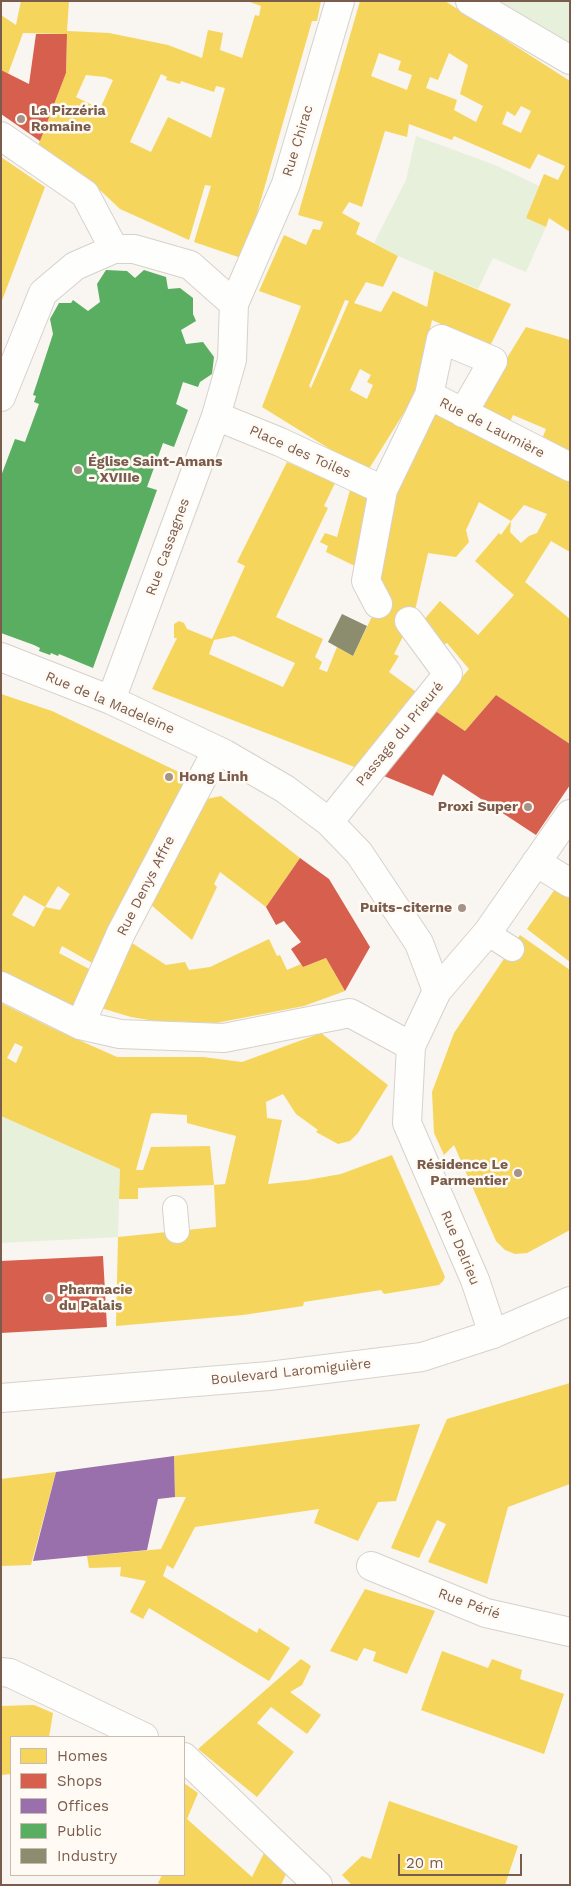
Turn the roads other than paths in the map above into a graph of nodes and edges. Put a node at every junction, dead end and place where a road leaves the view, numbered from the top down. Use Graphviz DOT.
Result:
graph roads {
  1 [pos="340,1"];
  2 [pos="470,1"];
  3 [pos="570,60"];
  4 [pos="1,136"];
  5 [pos="114,248"];
  6 [pos="246,278"];
  7 [pos="234,304"];
  8 [pos="429,395"];
  9 [pos="1,397"];
  10 [pos="463,413"];
  11 [pos="216,416"];
  12 [pos="570,467"];
  13 [pos="383,490"];
  14 [pos="378,604"];
  15 [pos="409,621"];
  16 [pos="1,657"];
  17 [pos="111,700"];
  18 [pos="217,750"];
  19 [pos="570,814"];
  20 [pos="329,822"];
  21 [pos="536,862"];
  22 [pos="570,883"];
  23 [pos="487,933"];
  24 [pos="512,949"];
  25 [pos="1,986"];
  26 [pos="437,991"];
  27 [pos="80,1025"];
  28 [pos="411,1046"];
  29 [pos="570,1301"];
  30 [pos="493,1334"];
  31 [pos="1,1398"];
  32 [pos="371,1566"];
  33 [pos="570,1632"];
  34 [pos="1,1672"];
  35 [pos="142,1736"];
  36 [pos="185,1757"];
  37 [pos="318,1885"];
  1 -- 6 [label="street, Rue Chirac"];
  2 -- 3 [label="street"];
  4 -- 5 [label="street"];
  5 -- 7 [label="street"];
  5 -- 9 [label="street"];
  6 -- 7 [label="street, Rue Cassagnes"];
  7 -- 11 [label="street, Rue Cassagnes"];
  8 -- 10 [label="street, Rue de Laumière"];
  8 -- 10 [label="street"];
  8 -- 13 [label="street, Rue de Laumière"];
  10 -- 12 [label="street, Rue de Laumière"];
  11 -- 13 [label="street, Place des Toiles"];
  11 -- 17 [label="street, Rue Cassagnes"];
  13 -- 14 [label="street"];
  15 -- 20 [label="street, Passage du Prieuré"];
  16 -- 17 [label="street, Rue de la Madeleine"];
  17 -- 18 [label="street, Rue de la Madeleine"];
  18 -- 20 [label="street, Rue de la Madeleine"];
  18 -- 27 [label="street, Rue Denys Affre"];
  19 -- 21 [label="street"];
  20 -- 26 [label="street, Rue de la Madeleine"];
  21 -- 22 [label="street"];
  21 -- 23 [label="street"];
  23 -- 24 [label="lane"];
  23 -- 26 [label="street"];
  25 -- 27 [label="street"];
  26 -- 28 [label="street"];
  27 -- 28 [label="street"];
  28 -- 30 [label="street, Rue Delrieu"];
  29 -- 30 [label="street, Boulevard Laromiguière"];
  30 -- 31 [label="street, Boulevard Laromiguière"];
  32 -- 33 [label="street, Rue Périé"];
  34 -- 35 [label="street"];
  36 -- 37 [label="street"];
}
